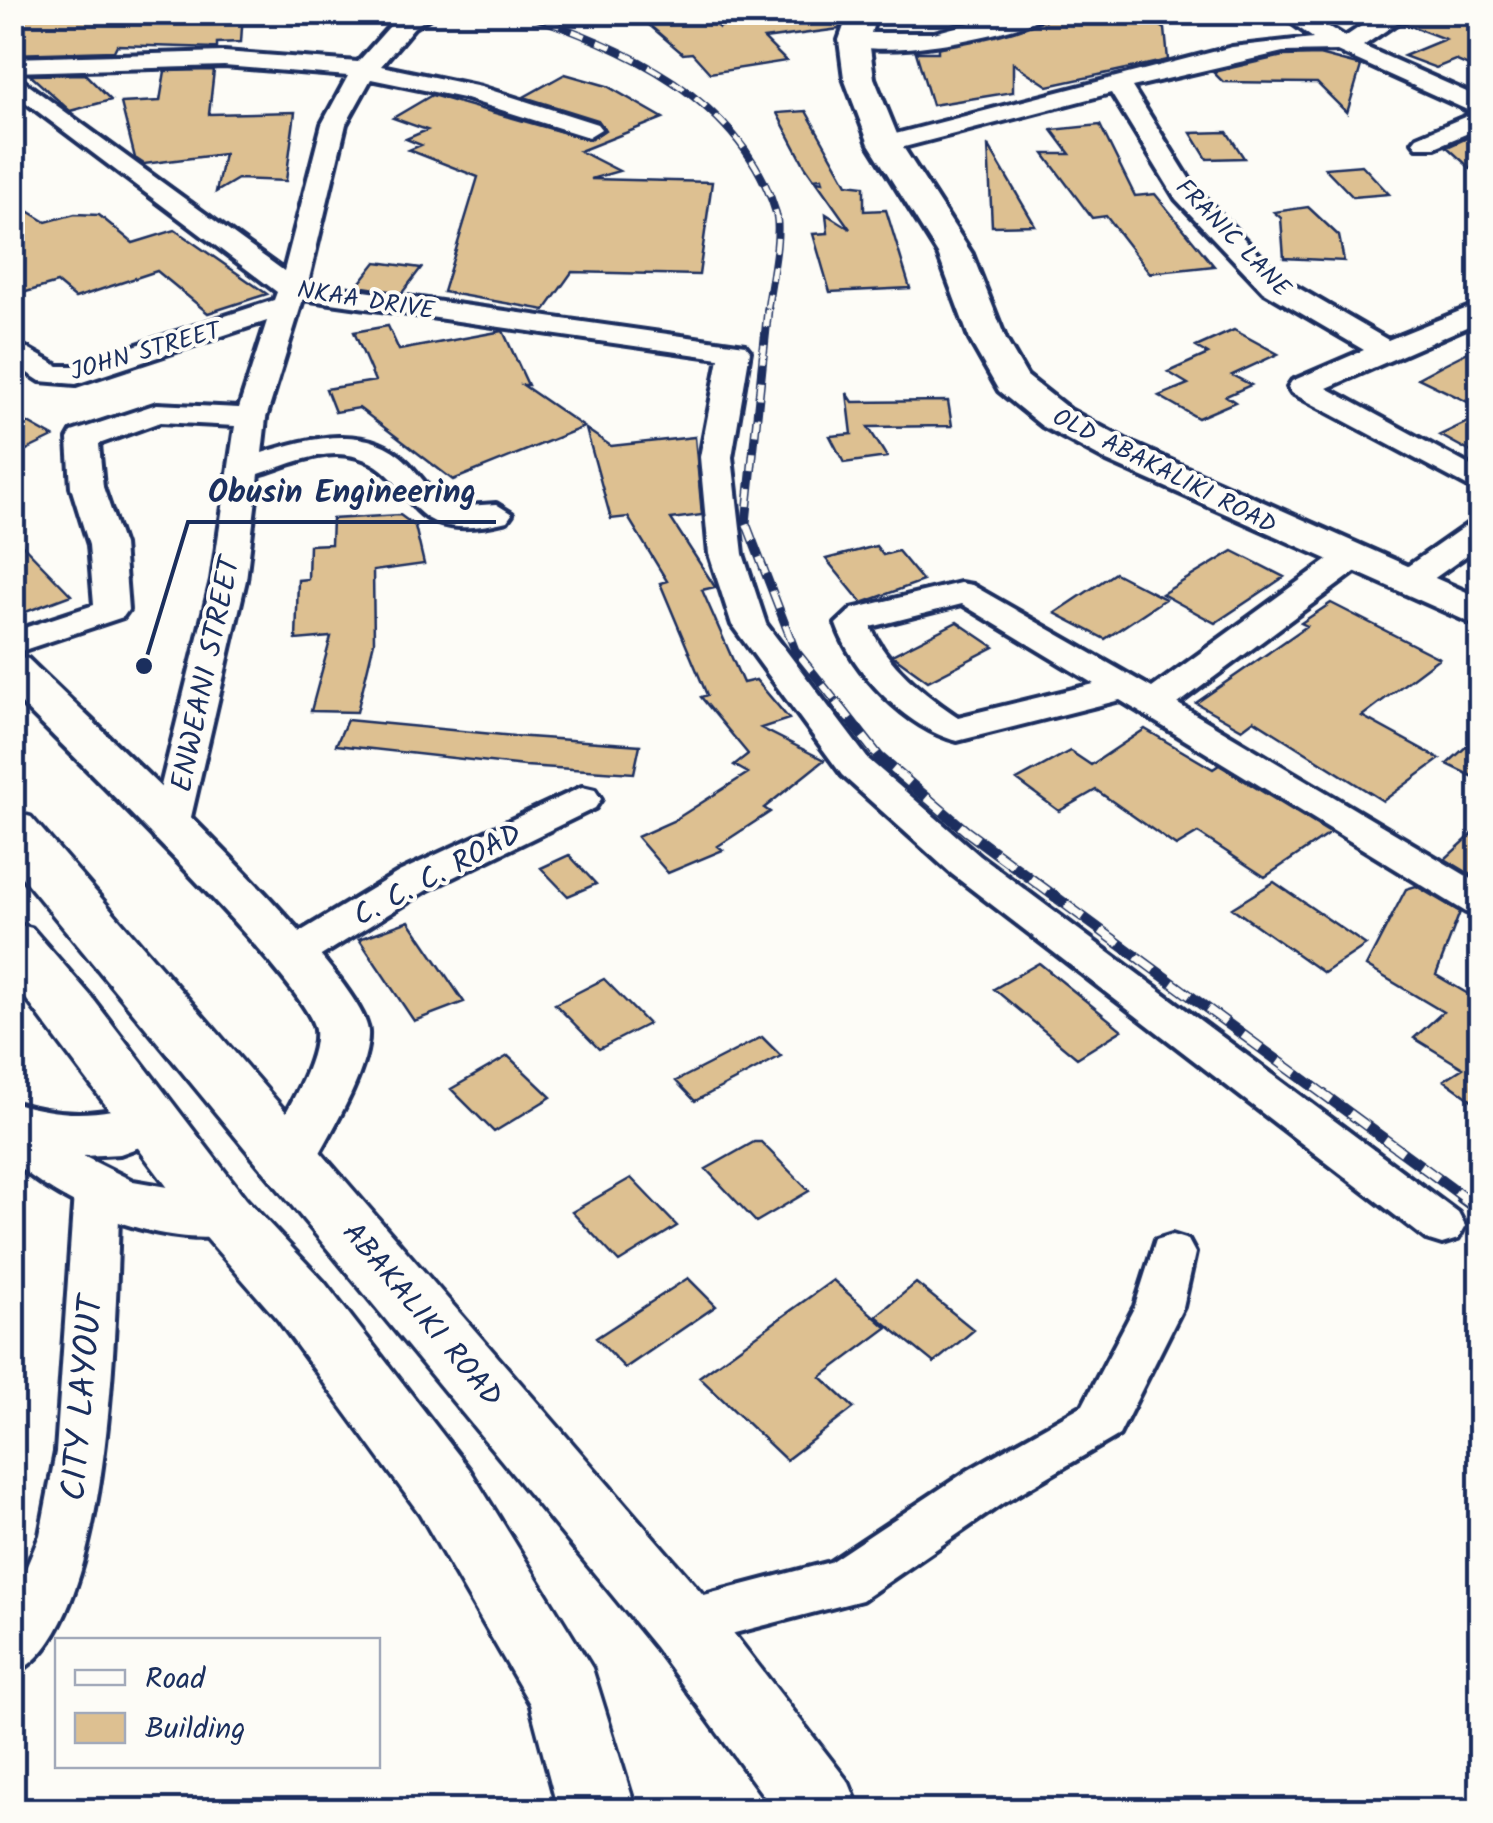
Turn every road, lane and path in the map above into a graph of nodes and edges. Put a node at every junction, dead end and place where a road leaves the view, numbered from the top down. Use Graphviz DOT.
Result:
graph roads {
  1 [pos="427,12"];
  2 [pos="1039,12"];
  3 [pos="1288,12"];
  4 [pos="1402,12"];
  5 [pos="859,26"];
  6 [pos="1342,45"];
  7 [pos="12,65"];
  8 [pos="363,71"];
  9 [pos="12,80"];
  10 [pos="1118,84"];
  11 [pos="1480,106"];
  12 [pos="1480,119"];
  13 [pos="588,129"];
  14 [pos="1426,142"];
  15 [pos="885,144"];
  16 [pos="287,298"];
  17 [pos="1480,312"];
  18 [pos="12,349"];
  19 [pos="1386,352"];
  20 [pos="251,418"];
  21 [pos="244,468"];
  22 [pos="1480,484"];
  23 [pos="496,514"];
  24 [pos="1480,530"];
  25 [pos="1351,559"];
  26 [pos="1407,582"];
  27 [pos="1480,614"];
  28 [pos="12,644"];
  29 [pos="12,668"];
  30 [pos="1139,696"];
  31 [pos="582,799"];
  32 [pos="12,829"];
  33 [pos="169,830"];
  34 [pos="1480,902"];
  35 [pos="12,942"];
  36 [pos="294,954"];
  37 [pos="151,1121"];
  38 [pos="14,1124"];
  39 [pos="286,1125"];
  40 [pos="97,1194"];
  41 [pos="224,1216"];
  42 [pos="1442,1226"];
  43 [pos="1172,1253"];
  44 [pos="681,1623"];
  45 [pos="12,1649"];
  46 [pos="597,1810"];
  47 [pos="821,1810"];
  1 -- 8 [label="street, ENWEANI STREET"];
  2 -- 5 [label="street"];
  3 -- 6 [label="street"];
  4 -- 6 [label="street"];
  5 -- 15 [label="main road, OLD ABAKALIKI ROAD"];
  6 -- 10 [label="street"];
  6 -- 11 [label="street"];
  7 -- 8 [label="street"];
  8 -- 13 [label="street"];
  8 -- 16 [label="street, ENWEANI STREET"];
  9 -- 16 [label="street, NKAA DRIVE"];
  10 -- 15 [label="street"];
  10 -- 19 [label="street, FRANIC LANE"];
  12 -- 14 [label="street"];
  15 -- 25 [label="main road, OLD ABAKALIKI ROAD"];
  16 -- 18 [label="street, JOHN STREET"];
  16 -- 20 [label="street, ENWEANI STREET"];
  16 -- 42 [label="street, NKAA DRIVE"];
  17 -- 19 [label="street"];
  19 -- 22 [label="street"];
  20 -- 21 [label="street, ENWEANI STREET"];
  20 -- 28 [label="street"];
  21 -- 23 [label="street"];
  21 -- 33 [label="street, ENWEANI STREET"];
  24 -- 26 [label="street"];
  25 -- 26 [label="main road, OLD ABAKALIKI ROAD"];
  25 -- 30 [label="street"];
  26 -- 27 [label="main road, OLD ABAKALIKI ROAD"];
  29 -- 33 [label="main road"];
  30 -- 30 [label="street"];
  30 -- 34 [label="street"];
  31 -- 36 [label="street, C. C. C. ROAD"];
  32 -- 39 [label="highway, ABAKALIKI ROAD"];
  33 -- 36 [label="main road, ENWEANI STREET"];
  35 -- 37 [label="highway"];
  36 -- 39 [label="main road, ENWEANI STREET"];
  37 -- 38 [label="main road"];
  37 -- 41 [label="highway"];
  38 -- 40 [label="main road"];
  39 -- 44 [label="highway, ABAKALIKI ROAD"];
  40 -- 41 [label="main road"];
  40 -- 45 [label="street, CITY LAYOUT"];
  41 -- 46 [label="highway"];
  43 -- 44 [label="street"];
  44 -- 47 [label="highway, ABAKALIKI ROAD"];
}
